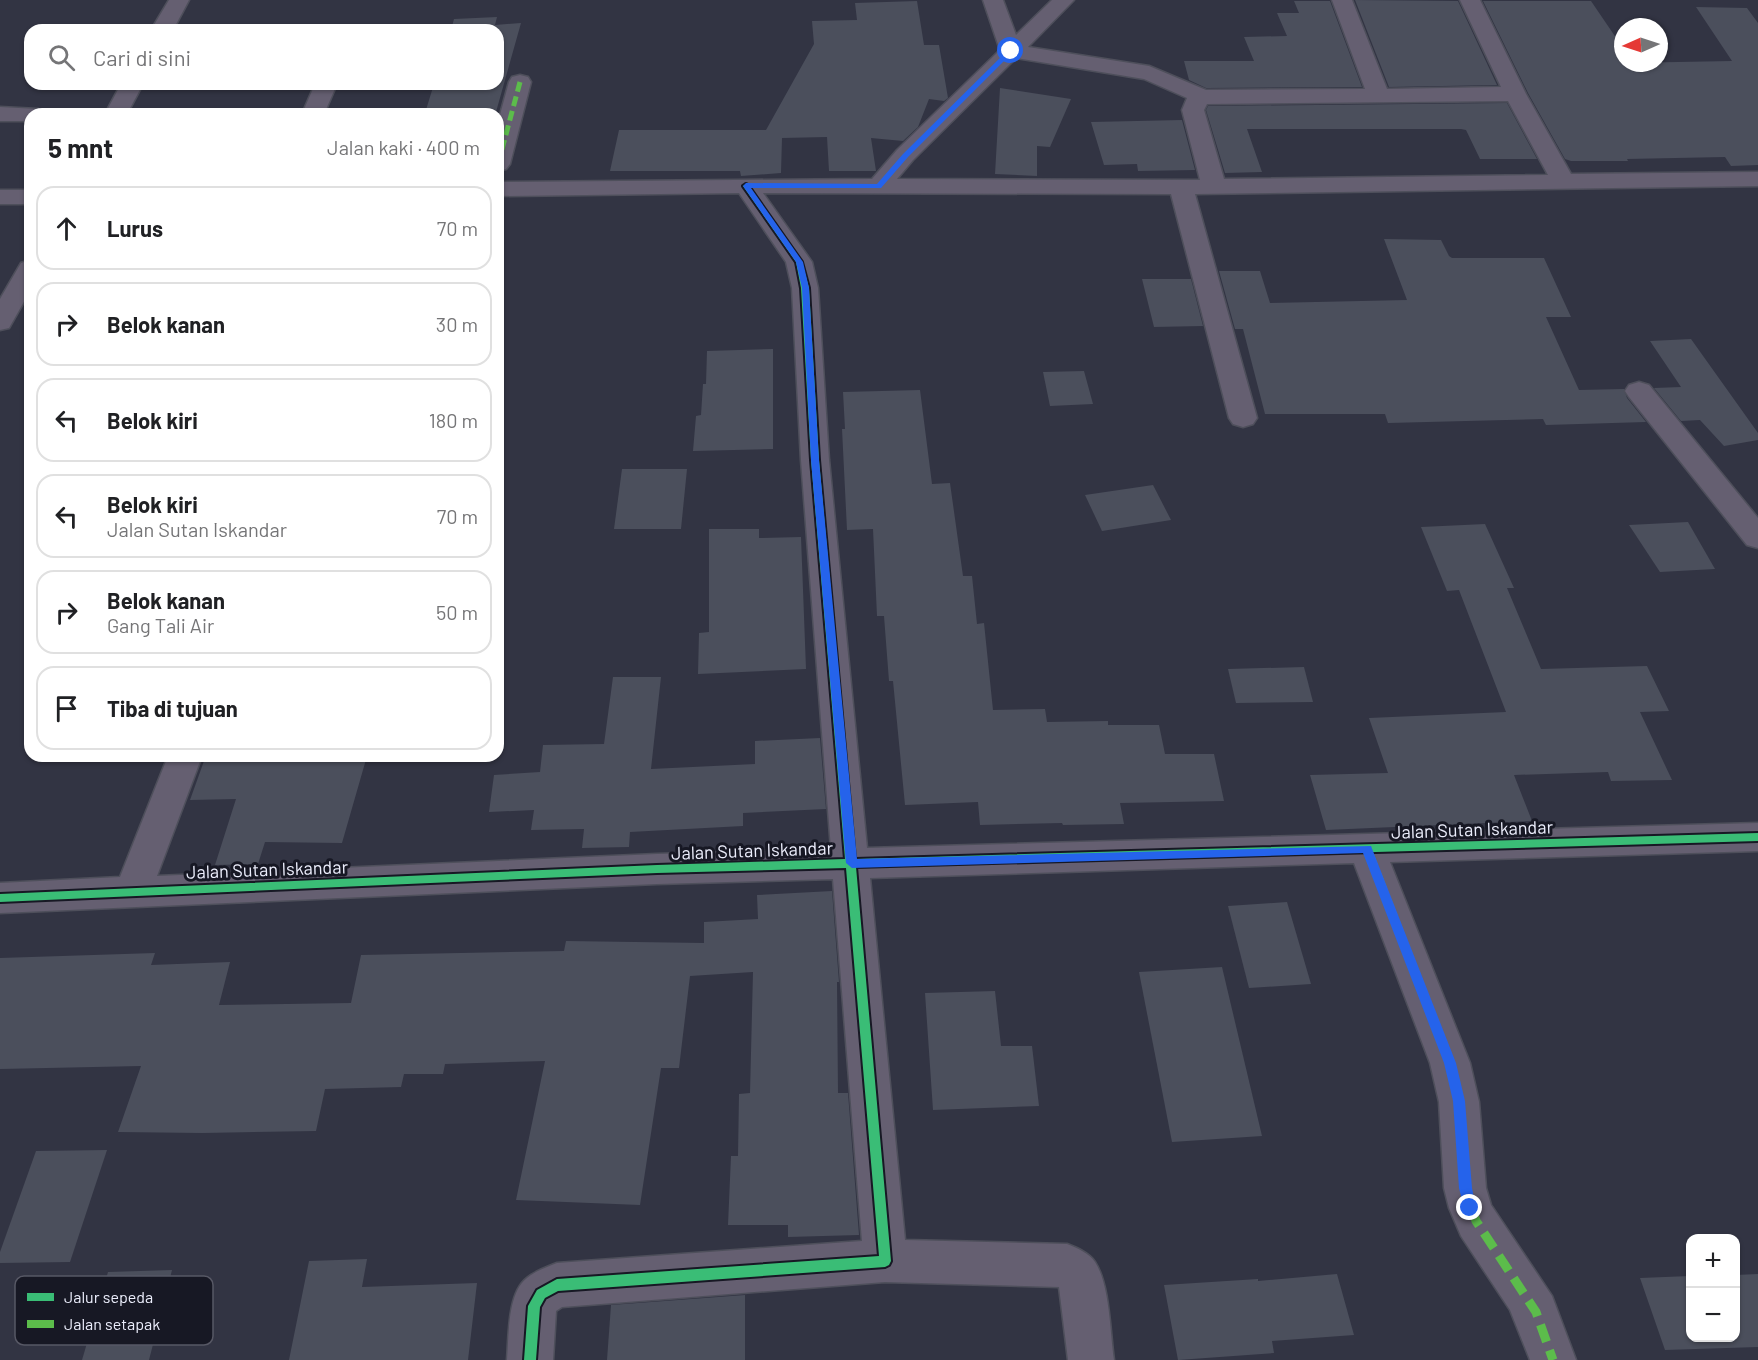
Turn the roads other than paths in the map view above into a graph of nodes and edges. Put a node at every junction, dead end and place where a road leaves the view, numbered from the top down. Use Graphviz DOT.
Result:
graph roads {
  1 [pos="178,0"];
  2 [pos="993,0"];
  3 [pos="1064,0"];
  4 [pos="1342,0"];
  5 [pos="1470,0"];
  6 [pos="165,24"];
  7 [pos="1011,51"];
  8 [pos="520,82"];
  9 [pos="129,90"];
  10 [pos="323,90"];
  11 [pos="1378,94"];
  12 [pos="1515,94"];
  13 [pos="1203,97"];
  14 [pos="119,108"];
  15 [pos="316,108"];
  16 [pos="0,114"];
  17 [pos="24,114"];
  18 [pos="504,142"];
  19 [pos="1758,179"];
  20 [pos="1563,181"];
  21 [pos="746,186"];
  22 [pos="879,186"];
  23 [pos="1214,187"];
  24 [pos="1181,188"];
  25 [pos="504,189"];
  26 [pos="0,197"];
  27 [pos="24,197"];
  28 [pos="24,279"];
  29 [pos="0,322"];
  30 [pos="1639,391"];
  31 [pos="1243,418"];
  32 [pos="1758,538"];
  33 [pos="182,762"];
  34 [pos="1758,837"];
  35 [pos="1367,849"];
  36 [pos="852,863"];
  37 [pos="133,891"];
  38 [pos="0,898"];
  39 [pos="885,1261"];
  40 [pos="530,1360"];
  41 [pos="1091,1360"];
  42 [pos="1553,1360"];
  1 -- 6 [label="street"];
  2 -- 7 [label="street"];
  3 -- 7 [label="street"];
  4 -- 11 [label="street"];
  5 -- 12 [label="street"];
  7 -- 13 [label="street"];
  7 -- 22 [label="street"];
  8 -- 18 [label="street"];
  9 -- 14 [label="street"];
  10 -- 15 [label="street"];
  11 -- 12 [label="street"];
  11 -- 13 [label="street"];
  12 -- 20 [label="street"];
  13 -- 23 [label="street"];
  16 -- 17 [label="street"];
  19 -- 20 [label="street"];
  20 -- 23 [label="street"];
  21 -- 22 [label="street"];
  21 -- 25 [label="street"];
  21 -- 36 [label="street"];
  22 -- 24 [label="street"];
  23 -- 24 [label="street"];
  24 -- 31 [label="street"];
  26 -- 27 [label="street"];
  28 -- 29 [label="street"];
  30 -- 32 [label="street"];
  33 -- 37 [label="street"];
  34 -- 35 [label="street, Jalan Sutan Iskandar"];
  35 -- 36 [label="street, Jalan Sutan Iskandar"];
  35 -- 42 [label="street"];
  36 -- 37 [label="street, Jalan Sutan Iskandar"];
  36 -- 39 [label="street"];
  37 -- 38 [label="street, Jalan Sutan Iskandar"];
  39 -- 40 [label="street"];
  39 -- 41 [label="street"];
}
